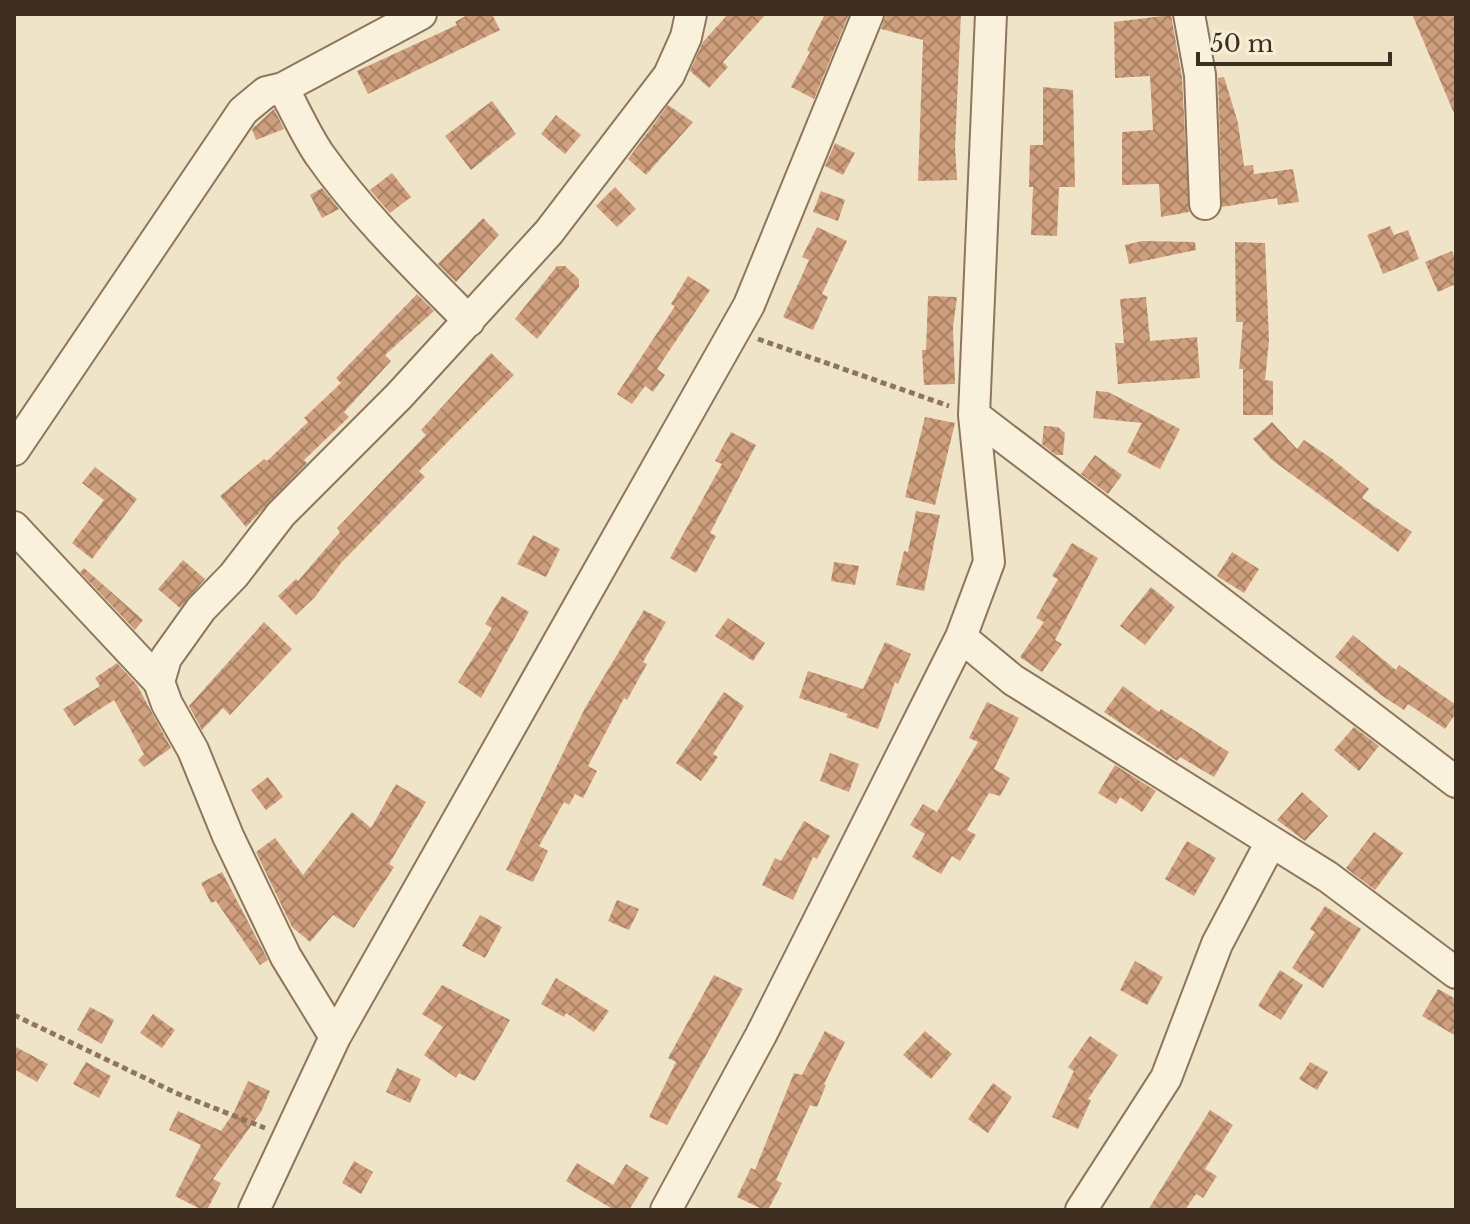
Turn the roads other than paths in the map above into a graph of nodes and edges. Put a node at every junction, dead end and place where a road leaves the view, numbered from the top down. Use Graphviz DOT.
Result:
graph roads {
  1 [pos="421,14"];
  2 [pos="691,14"];
  3 [pos="868,14"];
  4 [pos="991,14"];
  5 [pos="1189,14"];
  6 [pos="283,88"];
  7 [pos="1205,204"];
  8 [pos="469,321"];
  9 [pos="974,415"];
  10 [pos="14,450"];
  11 [pos="14,527"];
  12 [pos="961,637"];
  13 [pos="159,682"];
  14 [pos="1456,782"];
  15 [pos="1271,842"];
  16 [pos="1456,973"];
  17 [pos="335,1037"];
  18 [pos="1091,1206"];
  19 [pos="254,1210"];
  20 [pos="666,1210"];
  1 -- 6 [label="street"];
  2 -- 8 [label="street"];
  3 -- 17 [label="street"];
  4 -- 9 [label="street"];
  5 -- 7 [label="street"];
  6 -- 8 [label="street"];
  6 -- 10 [label="street"];
  8 -- 13 [label="street"];
  9 -- 12 [label="street"];
  9 -- 14 [label="street"];
  11 -- 13 [label="street"];
  12 -- 15 [label="street"];
  12 -- 20 [label="street"];
  13 -- 17 [label="street"];
  15 -- 16 [label="street"];
  15 -- 18 [label="street"];
  17 -- 19 [label="street"];
}
